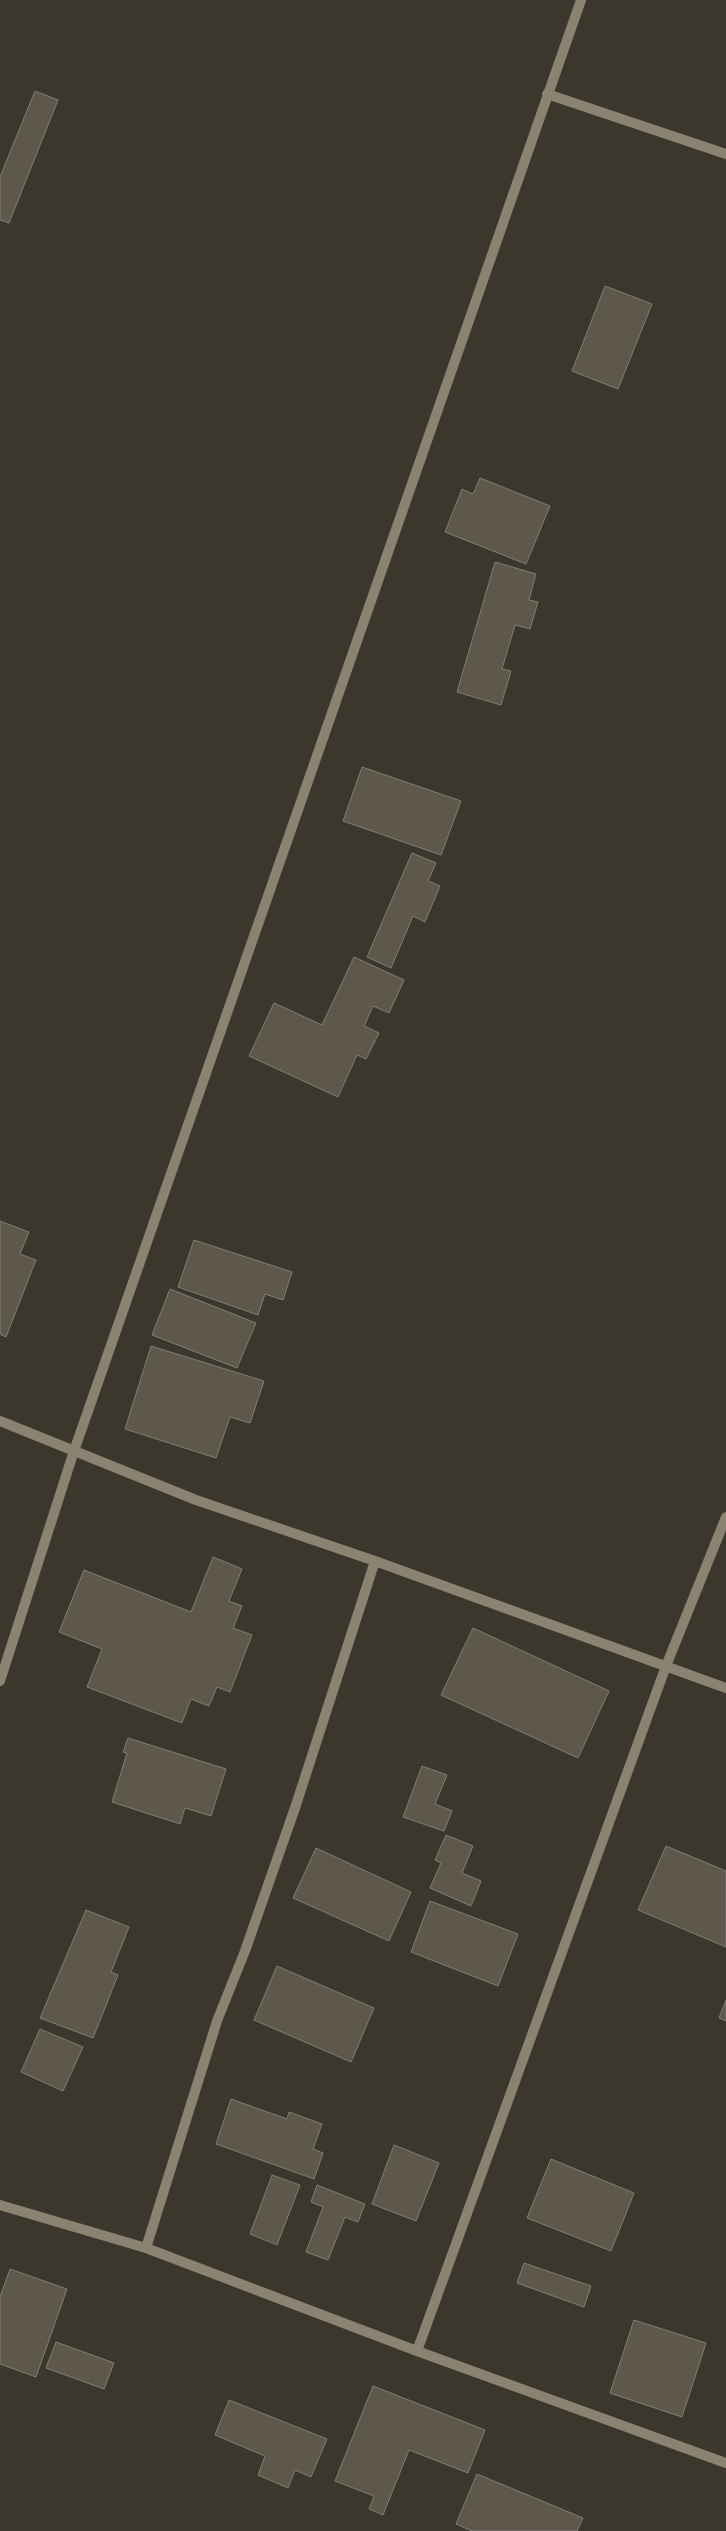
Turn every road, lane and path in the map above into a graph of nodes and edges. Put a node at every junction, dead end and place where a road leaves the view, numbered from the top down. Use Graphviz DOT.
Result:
graph roads {
  1 [pos="581,0"];
  2 [pos="547,94"];
  3 [pos="726,154"];
  4 [pos="0,1421"];
  5 [pos="74,1451"];
  6 [pos="726,1517"];
  7 [pos="375,1561"];
  8 [pos="666,1666"];
  9 [pos="0,1681"];
  10 [pos="726,1688"];
  11 [pos="0,2205"];
  12 [pos="146,2248"];
  13 [pos="417,2351"];
  14 [pos="725,2461"];
  1 -- 2 [label="street"];
  2 -- 3 [label="street"];
  2 -- 5 [label="street"];
  4 -- 5 [label="street"];
  5 -- 7 [label="street"];
  5 -- 9 [label="street"];
  6 -- 8 [label="street"];
  7 -- 8 [label="street"];
  7 -- 12 [label="street"];
  8 -- 10 [label="street"];
  8 -- 13 [label="street"];
  11 -- 12 [label="street"];
  12 -- 13 [label="street"];
  13 -- 14 [label="street"];
}
